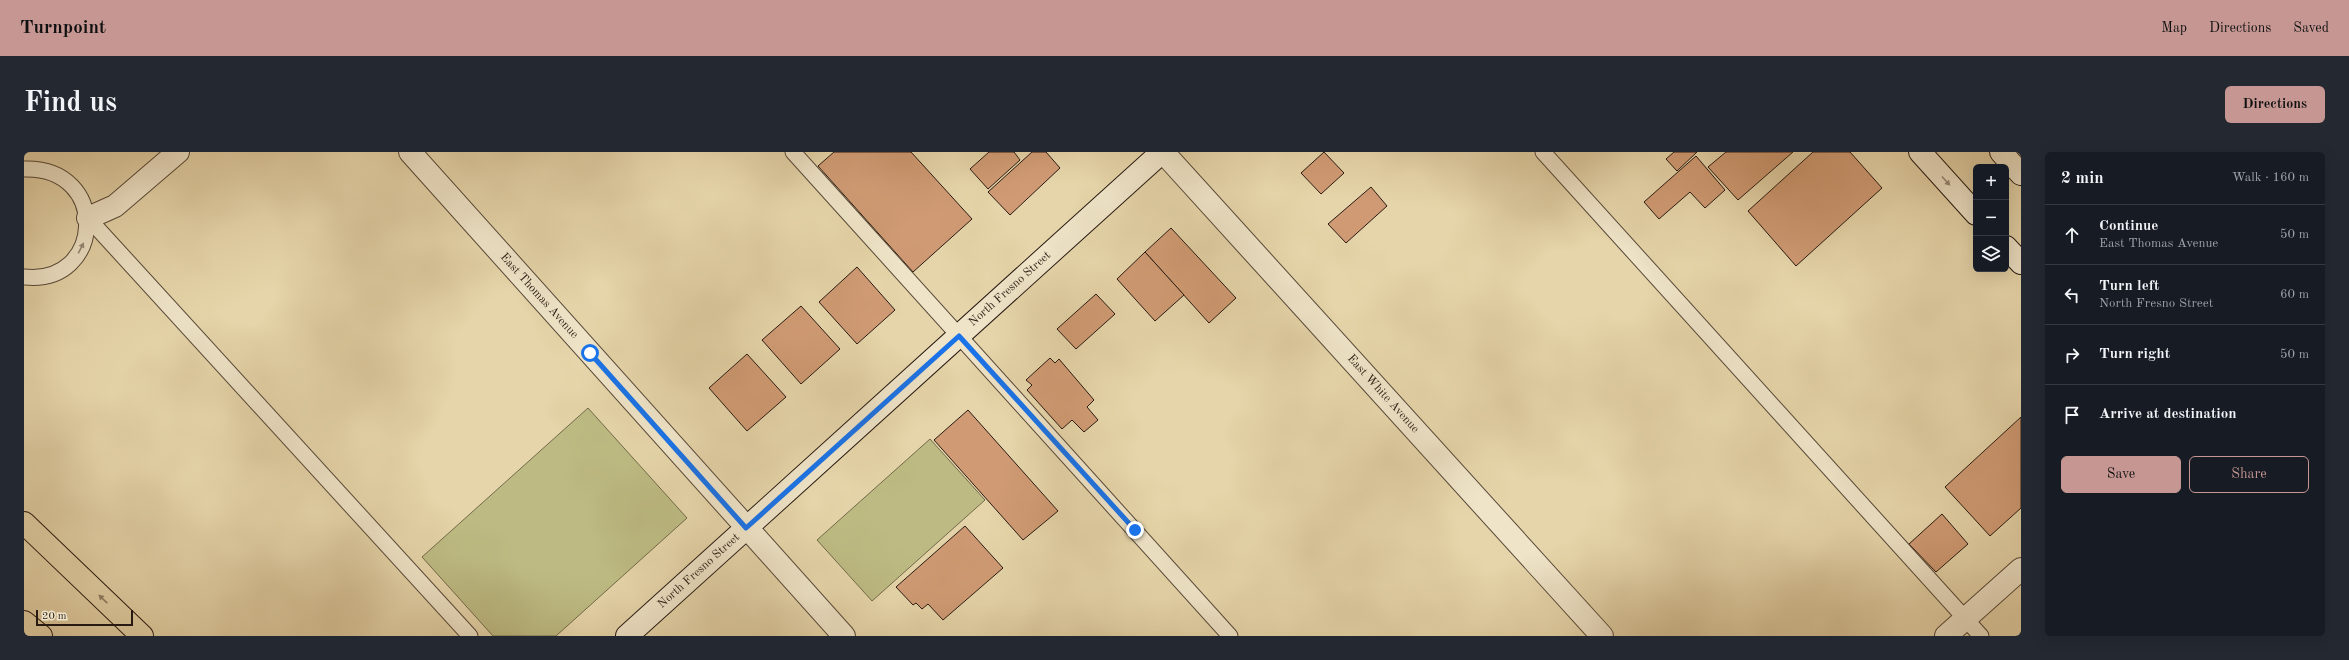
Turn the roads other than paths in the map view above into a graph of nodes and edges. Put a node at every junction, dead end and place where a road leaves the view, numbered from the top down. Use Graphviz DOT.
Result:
graph roads {
  1 [pos="178,152"];
  2 [pos="410,152"];
  3 [pos="793,152"];
  4 [pos="1163,152"];
  5 [pos="1543,152"];
  6 [pos="1920,152"];
  7 [pos="2001,152"];
  8 [pos="24,169"];
  9 [pos="2021,174"];
  10 [pos="1973,211"];
  11 [pos="88,218"];
  12 [pos="2009,250"];
  13 [pos="2021,263"];
  14 [pos="24,277"];
  15 [pos="959,336"];
  16 [pos="24,523"];
  17 [pos="746,528"];
  18 [pos="2021,569"];
  19 [pos="1965,619"];
  20 [pos="24,622"];
  21 [pos="41,636"];
  22 [pos="142,636"];
  23 [pos="470,636"];
  24 [pos="627,636"];
  25 [pos="844,636"];
  26 [pos="1230,636"];
  27 [pos="1602,636"];
  28 [pos="1946,636"];
  29 [pos="1980,636"];
  1 -- 11 [label="street"];
  2 -- 17 [label="street, East Thomas Avenue"];
  3 -- 15 [label="lane"];
  4 -- 15 [label="street, North Fresno Street"];
  4 -- 27 [label="street, East White Avenue"];
  5 -- 19 [label="lane"];
  6 -- 10 [label="street, one-way"];
  7 -- 9 [label="street"];
  8 -- 11 [label="lane"];
  14 -- 11 [label="lane, one-way"];
  11 -- 23 [label="lane"];
  12 -- 13 [label="street"];
  15 -- 17 [label="street, North Fresno Street"];
  15 -- 26 [label="lane"];
  22 -- 16 [label="highway, one-way"];
  17 -- 24 [label="street, North Fresno Street"];
  17 -- 25 [label="street, East Thomas Avenue"];
  18 -- 19 [label="street"];
  19 -- 28 [label="street"];
  19 -- 29 [label="lane"];
  20 -- 21 [label="highway"];
}
